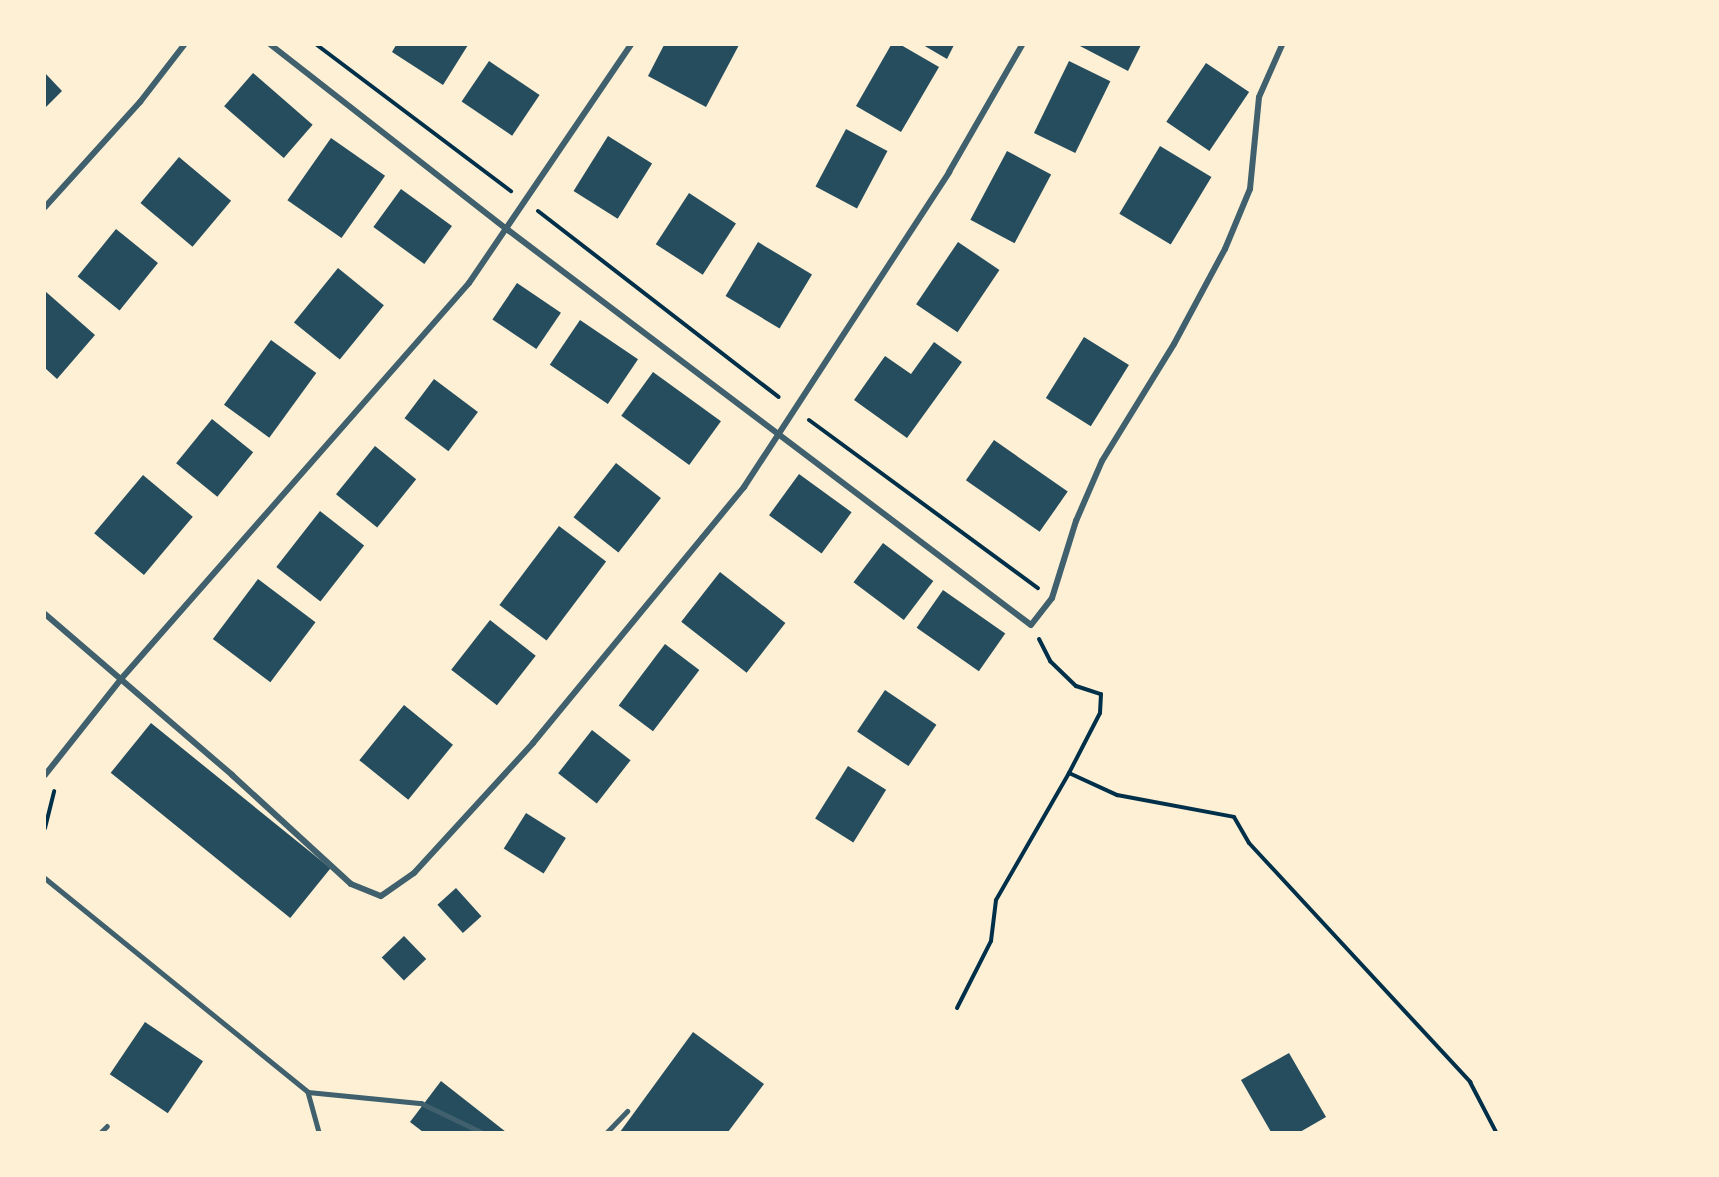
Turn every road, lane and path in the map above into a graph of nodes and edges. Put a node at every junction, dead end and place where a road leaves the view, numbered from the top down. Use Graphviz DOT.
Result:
graph roads {
  1 [pos="184,45"];
  2 [pos="271,45"];
  3 [pos="317,45"];
  4 [pos="631,45"];
  5 [pos="1022,45"];
  6 [pos="1282,45"];
  7 [pos="527,203"];
  8 [pos="45,207"];
  9 [pos="508,230"];
  10 [pos="794,408"];
  11 [pos="778,434"];
  12 [pos="1052,598"];
  13 [pos="45,614"];
  14 [pos="1031,625"];
  15 [pos="121,679"];
  16 [pos="1069,773"];
  17 [pos="45,775"];
  18 [pos="45,878"];
  19 [pos="957,1008"];
  20 [pos="308,1092"];
  21 [pos="627,1111"];
  22 [pos="107,1126"];
  23 [pos="101,1132"];
  24 [pos="319,1132"];
  25 [pos="481,1132"];
  26 [pos="607,1132"];
  27 [pos="1496,1132"];
  1 -- 8 [label="street"];
  2 -- 9 [label="street"];
  3 -- 7 [label="path"];
  4 -- 7 [label="street"];
  5 -- 10 [label="street"];
  6 -- 12 [label="street"];
  7 -- 9 [label="street"];
  7 -- 10 [label="path"];
  9 -- 11 [label="street"];
  9 -- 15 [label="street"];
  10 -- 11 [label="street"];
  10 -- 12 [label="path"];
  11 -- 14 [label="street"];
  11 -- 15 [label="street"];
  12 -- 14 [label="street"];
  13 -- 15 [label="street"];
  14 -- 16 [label="path"];
  15 -- 17 [label="street"];
  16 -- 19 [label="path"];
  16 -- 27 [label="path"];
  18 -- 20 [label="lane"];
  20 -- 24 [label="lane"];
  20 -- 25 [label="lane"];
  21 -- 26 [label="lane"];
  22 -- 23 [label="lane"];
}
